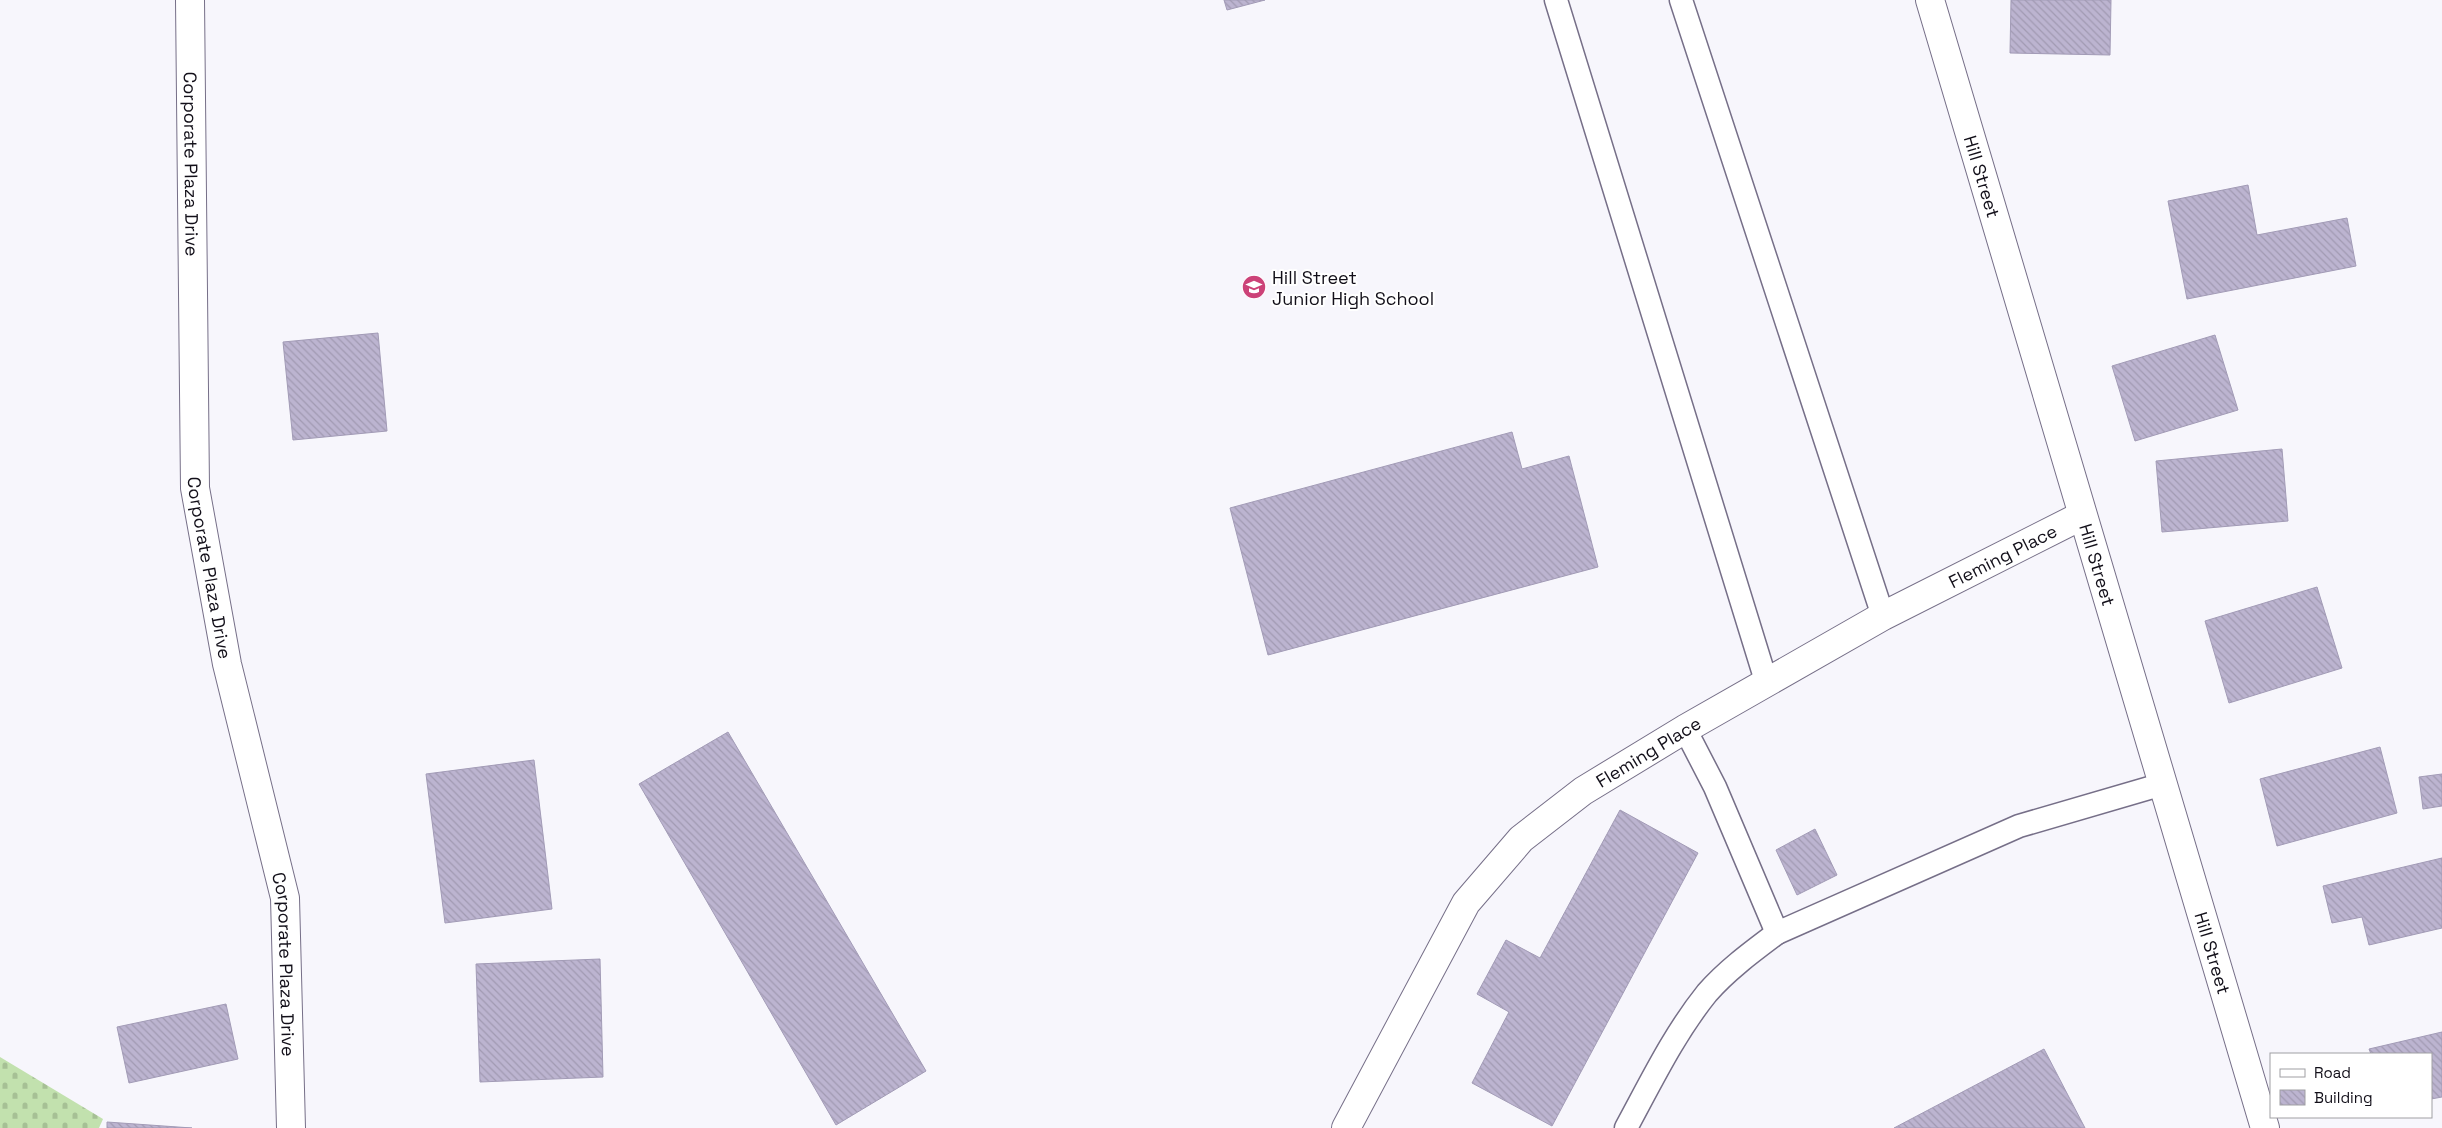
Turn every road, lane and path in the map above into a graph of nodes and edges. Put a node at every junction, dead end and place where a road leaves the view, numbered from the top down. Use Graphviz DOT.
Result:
graph roads {
  1 [pos="190,0"];
  2 [pos="1556,0"];
  3 [pos="1681,0"];
  4 [pos="1930,0"];
  5 [pos="2081,516"];
  6 [pos="1883,616"];
  7 [pos="1767,684"];
  8 [pos="1685,729"];
  9 [pos="2163,784"];
  10 [pos="1777,933"];
  11 [pos="291,1128"];
  12 [pos="1346,1128"];
  13 [pos="1626,1128"];
  14 [pos="2265,1128"];
  1 -- 11 [label="street, Corporate Plaza Drive"];
  2 -- 7 [label="lane"];
  3 -- 6 [label="lane"];
  4 -- 5 [label="street, Hill Street"];
  5 -- 6 [label="street, Fleming Place"];
  5 -- 9 [label="street, Hill Street"];
  6 -- 7 [label="street, Fleming Place"];
  7 -- 8 [label="street, Fleming Place"];
  8 -- 10 [label="lane"];
  8 -- 12 [label="street, Fleming Place"];
  9 -- 10 [label="lane"];
  9 -- 14 [label="street, Hill Street"];
  10 -- 13 [label="lane"];
}
